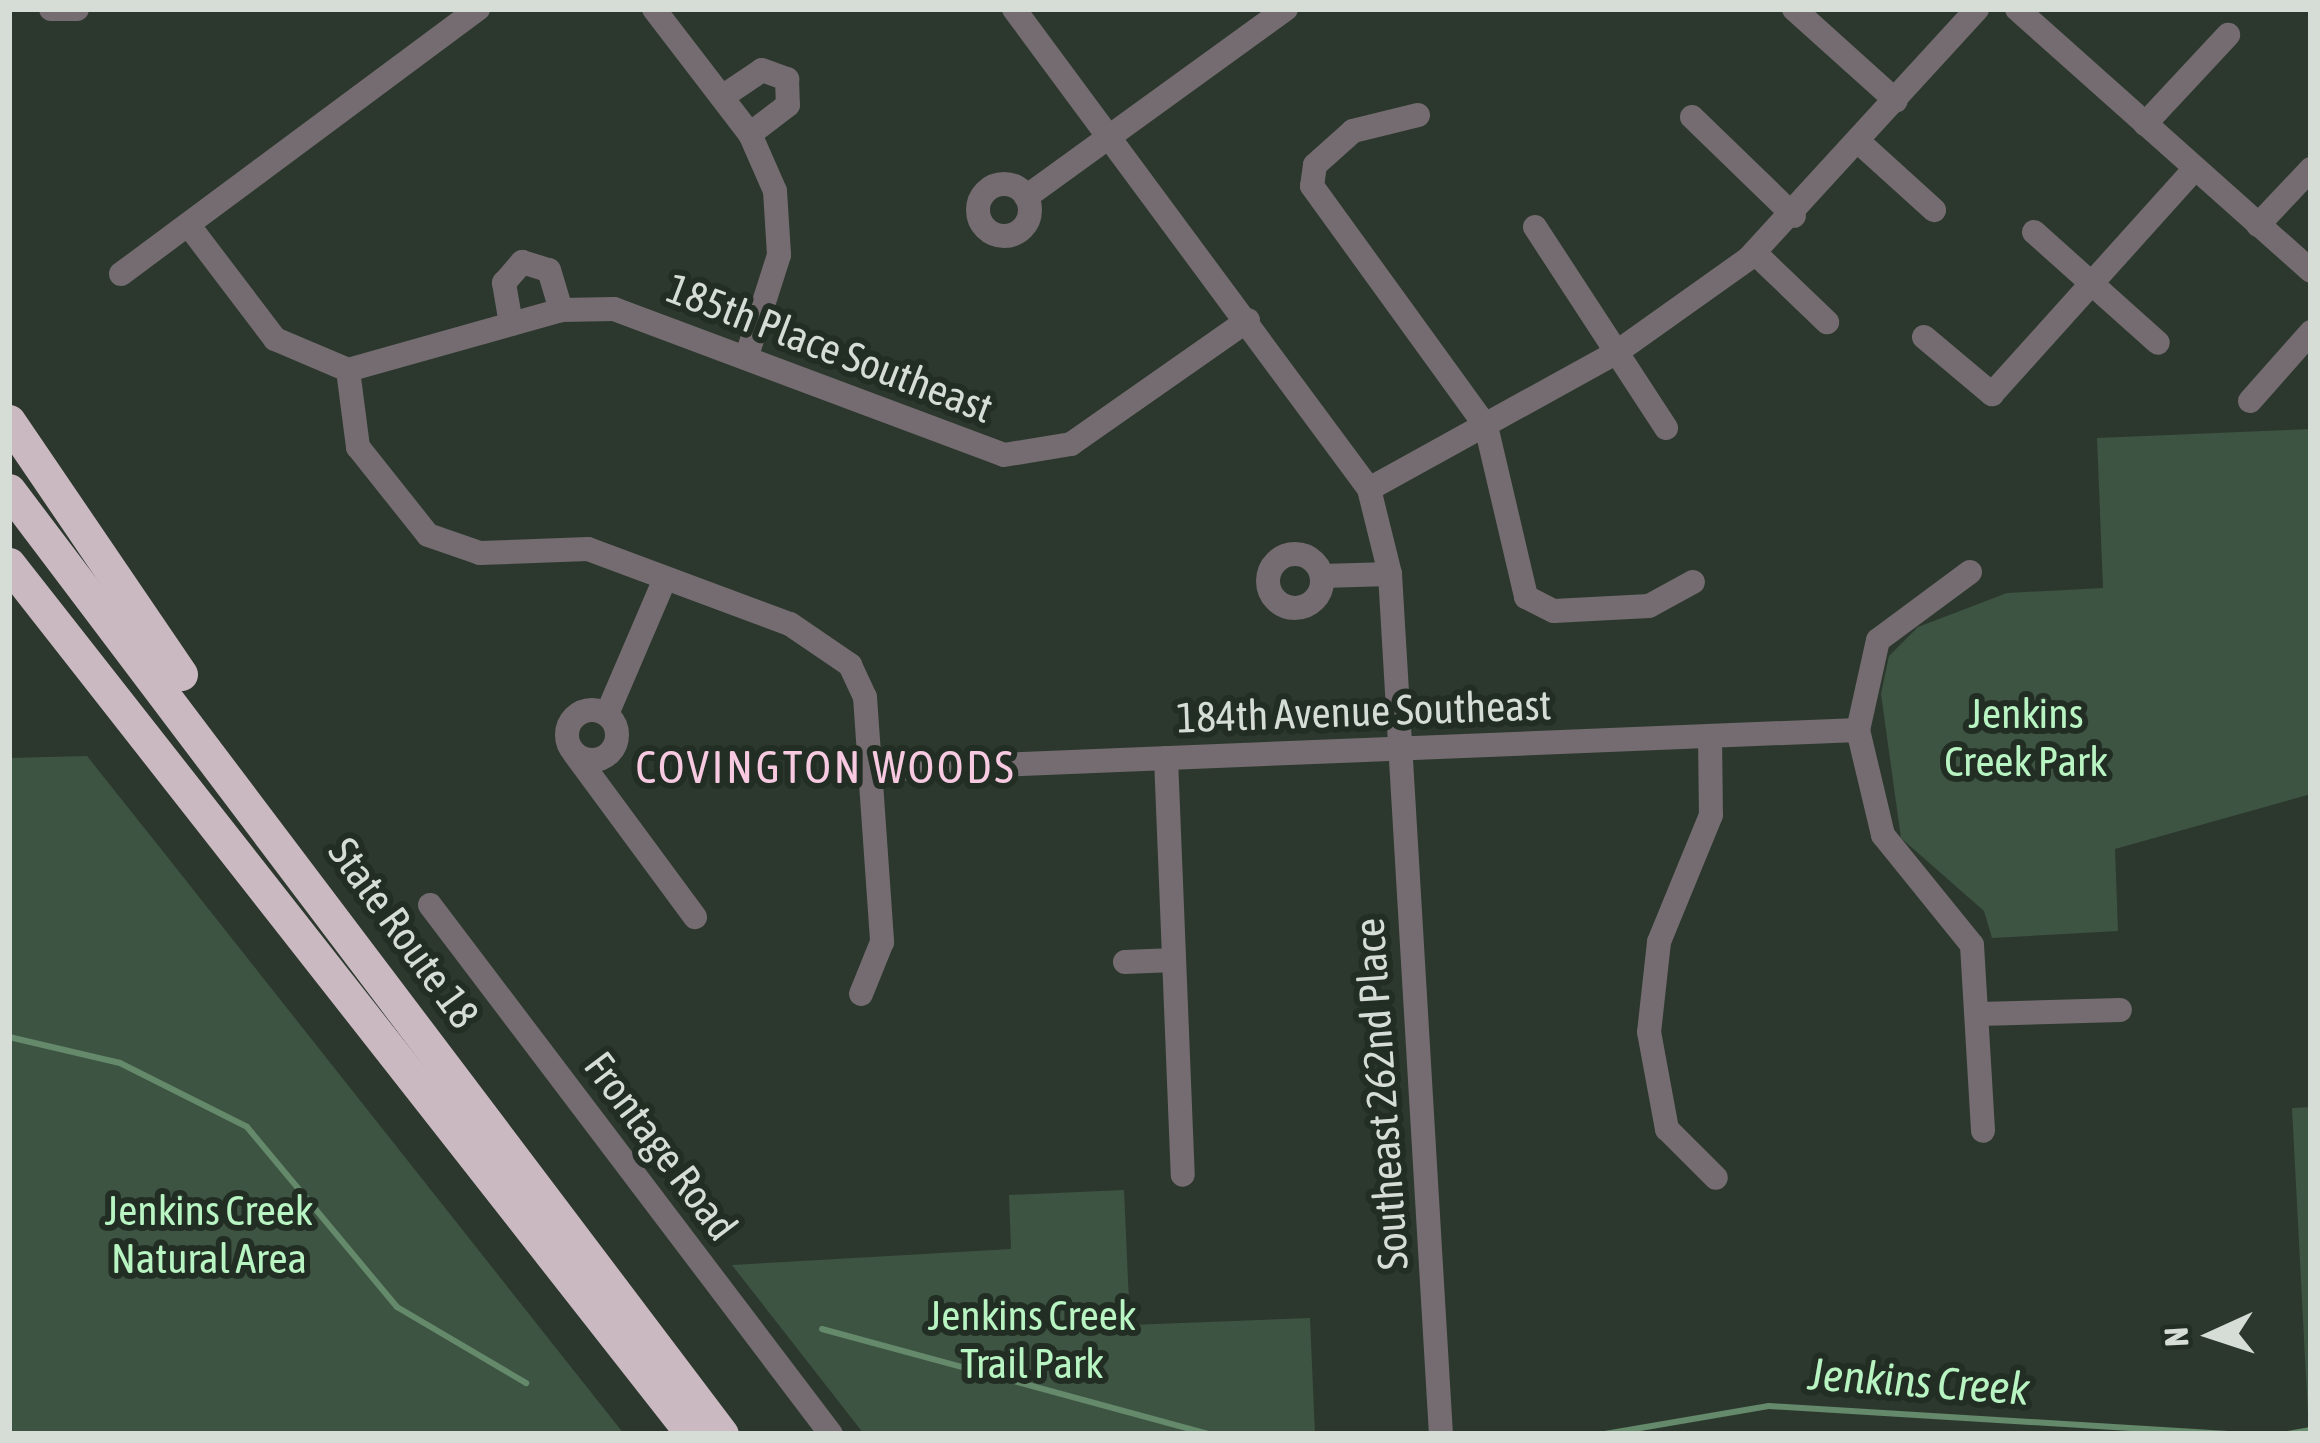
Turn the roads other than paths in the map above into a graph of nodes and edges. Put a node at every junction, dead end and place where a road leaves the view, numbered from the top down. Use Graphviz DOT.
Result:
graph roads {
  1 [pos="478,9"];
  2 [pos="655,9"];
  3 [pos="1014,9"];
  4 [pos="1286,9"];
  5 [pos="1795,9"];
  6 [pos="1977,9"];
  7 [pos="2017,9"];
  8 [pos="2228,34"];
  9 [pos="722,97"];
  10 [pos="1896,100"];
  11 [pos="1418,115"];
  12 [pos="1692,117"];
  13 [pos="2145,124"];
  14 [pos="750,134"];
  15 [pos="1117,139"];
  16 [pos="1860,143"];
  17 [pos="2311,169"];
  18 [pos="2194,170"];
  19 [pos="1026,197"];
  20 [pos="1934,210"];
  21 [pos="1794,216"];
  22 [pos="2258,225"];
  23 [pos="190,227"];
  24 [pos="1535,227"];
  25 [pos="2034,232"];
  26 [pos="1755,253"];
  27 [pos="2311,271"];
  28 [pos="122,274"];
  29 [pos="2092,284"];
  30 [pos="561,310"];
  31 [pos="1248,320"];
  32 [pos="1828,322"];
  33 [pos="511,324"];
  34 [pos="2311,332"];
  35 [pos="1924,338"];
  36 [pos="2158,343"];
  37 [pos="1616,352"];
  38 [pos="746,356"];
  39 [pos="348,370"];
  40 [pos="2251,401"];
  41 [pos="9,421"];
  42 [pos="1486,426"];
  43 [pos="1666,428"];
  44 [pos="1369,489"];
  45 [pos="9,490"];
  46 [pos="9,564"];
  47 [pos="1970,572"];
  48 [pos="1390,574"];
  49 [pos="1322,576"];
  50 [pos="9,578"];
  51 [pos="665,580"];
  52 [pos="1693,582"];
  53 [pos="123,706"];
  54 [pos="607,714"];
  55 [pos="1858,730"];
  56 [pos="1710,736"];
  57 [pos="1398,749"];
  58 [pos="574,753"];
  59 [pos="1166,758"];
  60 [pos="873,770"];
  61 [pos="430,905"];
  62 [pos="695,917"];
  63 [pos="1174,960"];
  64 [pos="1125,962"];
  65 [pos="861,994"];
  66 [pos="2120,1010"];
  67 [pos="1979,1013"];
  68 [pos="411,1020"];
  69 [pos="1983,1131"];
  70 [pos="1183,1174"];
  71 [pos="1716,1178"];
  72 [pos="610,1306"];
  73 [pos="669,1386"];
  74 [pos="692,1434"];
  75 [pos="722,1434"];
  76 [pos="831,1434"];
  77 [pos="1441,1434"];
  1 -- 23 [label="street"];
  2 -- 9 [label="street"];
  3 -- 15 [label="street"];
  4 -- 15 [label="street"];
  5 -- 10 [label="street"];
  6 -- 10 [label="street"];
  7 -- 13 [label="street"];
  8 -- 13 [label="street"];
  9 -- 14 [label="street"];
  9 -- 14 [label="street"];
  10 -- 16 [label="street"];
  11 -- 42 [label="street"];
  12 -- 21 [label="street"];
  13 -- 18 [label="street"];
  14 -- 38 [label="street"];
  15 -- 19 [label="street"];
  15 -- 31 [label="street"];
  16 -- 20 [label="street"];
  16 -- 21 [label="street"];
  17 -- 22 [label="street"];
  18 -- 22 [label="street"];
  18 -- 29 [label="street"];
  21 -- 26 [label="street"];
  22 -- 27 [label="street"];
  23 -- 28 [label="street"];
  23 -- 39 [label="street"];
  24 -- 37 [label="street"];
  25 -- 29 [label="street"];
  26 -- 32 [label="street"];
  26 -- 37 [label="street"];
  29 -- 35 [label="street"];
  29 -- 36 [label="street"];
  30 -- 33 [label="street, 185th Place Southeast"];
  30 -- 33 [label="street"];
  30 -- 38 [label="street, 185th Place Southeast"];
  31 -- 38 [label="street, 185th Place Southeast"];
  31 -- 44 [label="street"];
  33 -- 39 [label="street, 185th Place Southeast"];
  34 -- 40 [label="street"];
  37 -- 42 [label="street"];
  37 -- 43 [label="street"];
  39 -- 51 [label="street"];
  41 -- 68 [label="highway"];
  42 -- 44 [label="street"];
  42 -- 52 [label="street"];
  44 -- 48 [label="street, Southeast 262nd Place"];
  45 -- 68 [label="highway, State Route 18"];
  46 -- 53 [label="highway, State Route 18"];
  47 -- 55 [label="street"];
  48 -- 49 [label="street"];
  48 -- 57 [label="street, Southeast 262nd Place"];
  50 -- 53 [label="highway"];
  51 -- 54 [label="street"];
  51 -- 60 [label="street"];
  53 -- 72 [label="highway, State Route 18"];
  54 -- 58 [label="street"];
  54 -- 58 [label="street"];
  55 -- 56 [label="street, 184th Avenue Southeast"];
  55 -- 67 [label="street"];
  56 -- 57 [label="street, 184th Avenue Southeast"];
  56 -- 71 [label="street"];
  57 -- 59 [label="street, 184th Avenue Southeast"];
  57 -- 77 [label="street, Southeast 262nd Place"];
  58 -- 62 [label="street"];
  59 -- 60 [label="street, 184th Avenue Southeast"];
  59 -- 63 [label="street"];
  60 -- 65 [label="street"];
  61 -- 76 [label="street, Frontage Road"];
  63 -- 64 [label="street"];
  63 -- 70 [label="street"];
  66 -- 67 [label="street"];
  67 -- 69 [label="street"];
  68 -- 72 [label="highway, State Route 18"];
  72 -- 73 [label="highway, State Route 18"];
  73 -- 74 [label="highway, State Route 18"];
  73 -- 75 [label="highway, State Route 18"];
}
